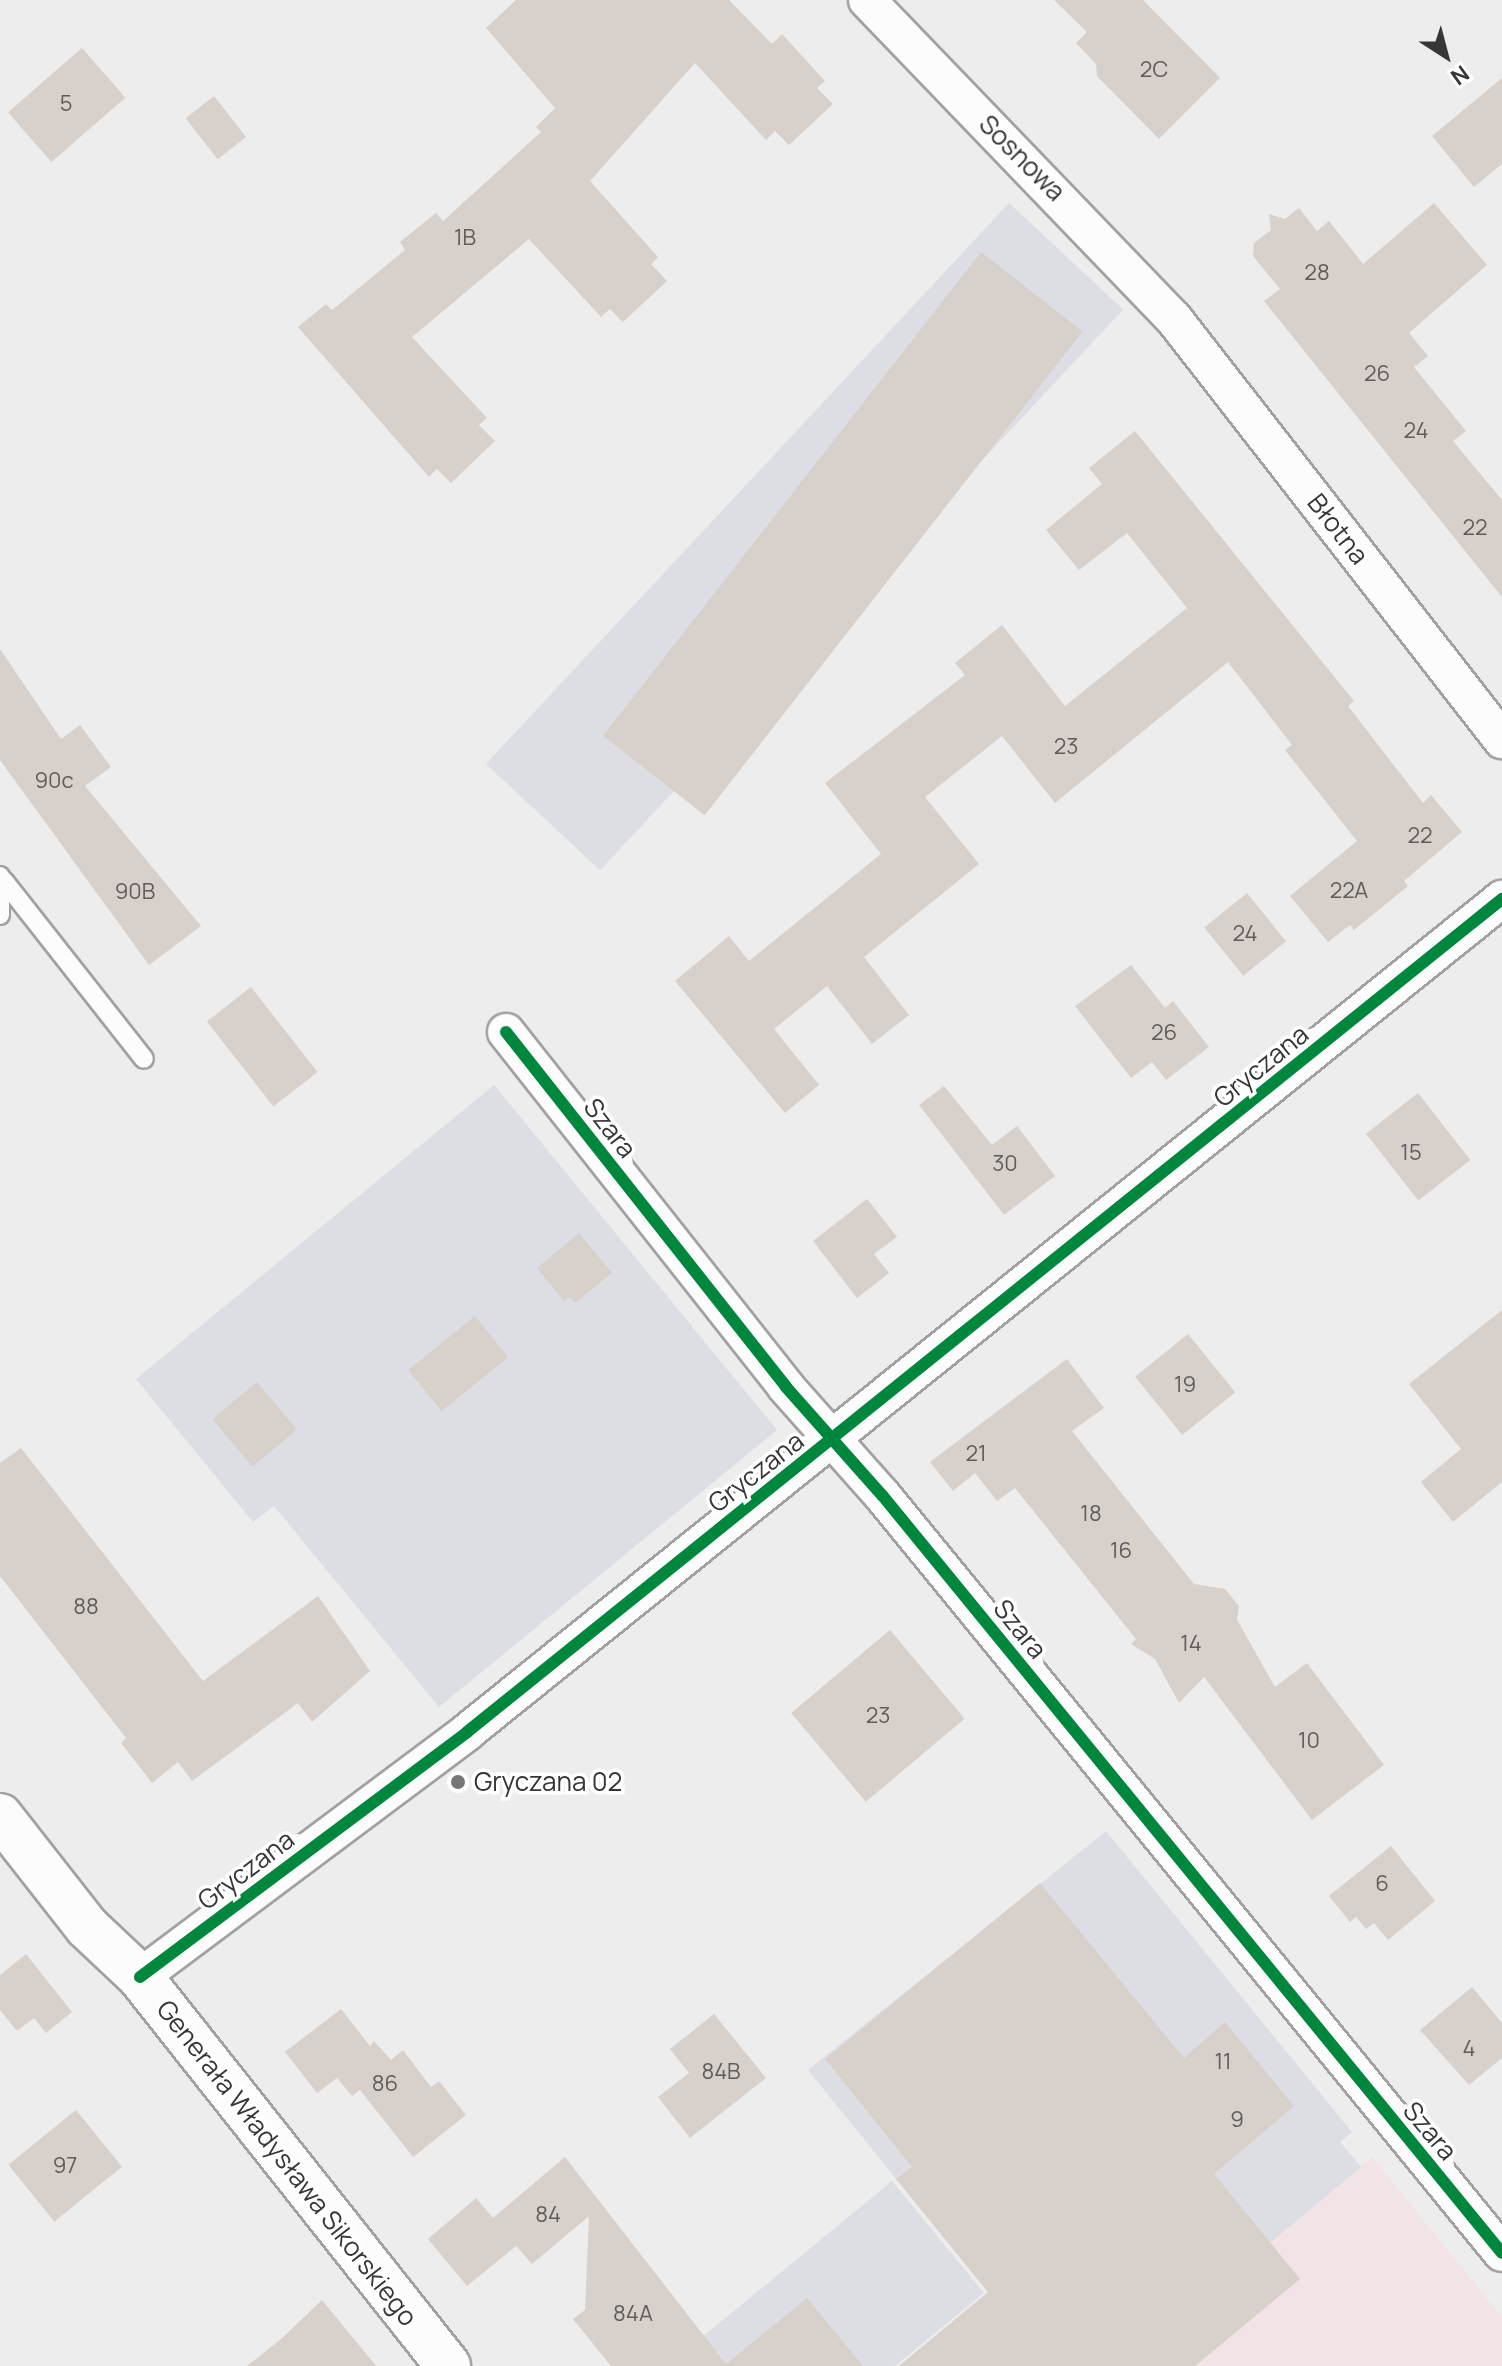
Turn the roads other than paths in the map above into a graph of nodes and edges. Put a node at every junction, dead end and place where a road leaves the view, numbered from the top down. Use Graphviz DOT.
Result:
graph roads {
  1 [pos="867,0"];
  2 [pos="1174,319"];
  3 [pos="1502,740"];
  4 [pos="2,878"];
  5 [pos="1502,899"];
  6 [pos="0,915"];
  7 [pos="506,1032"];
  8 [pos="144,1059"];
  9 [pos="834,1439"];
  10 [pos="0,1816"];
  11 [pos="140,1977"];
  12 [pos="1502,2253"];
  13 [pos="448,2366"];
  1 -- 2 [label="street, Sosnowa"];
  2 -- 3 [label="street, Błotna"];
  4 -- 6 [label="lane"];
  4 -- 8 [label="lane"];
  5 -- 9 [label="street, Gryczana"];
  7 -- 9 [label="street, Szara"];
  9 -- 11 [label="street, Gryczana"];
  9 -- 12 [label="street, Szara"];
  10 -- 11 [label="street, Generała Władysława Sikorskiego"];
  11 -- 13 [label="street, Generała Władysława Sikorskiego"];
}
